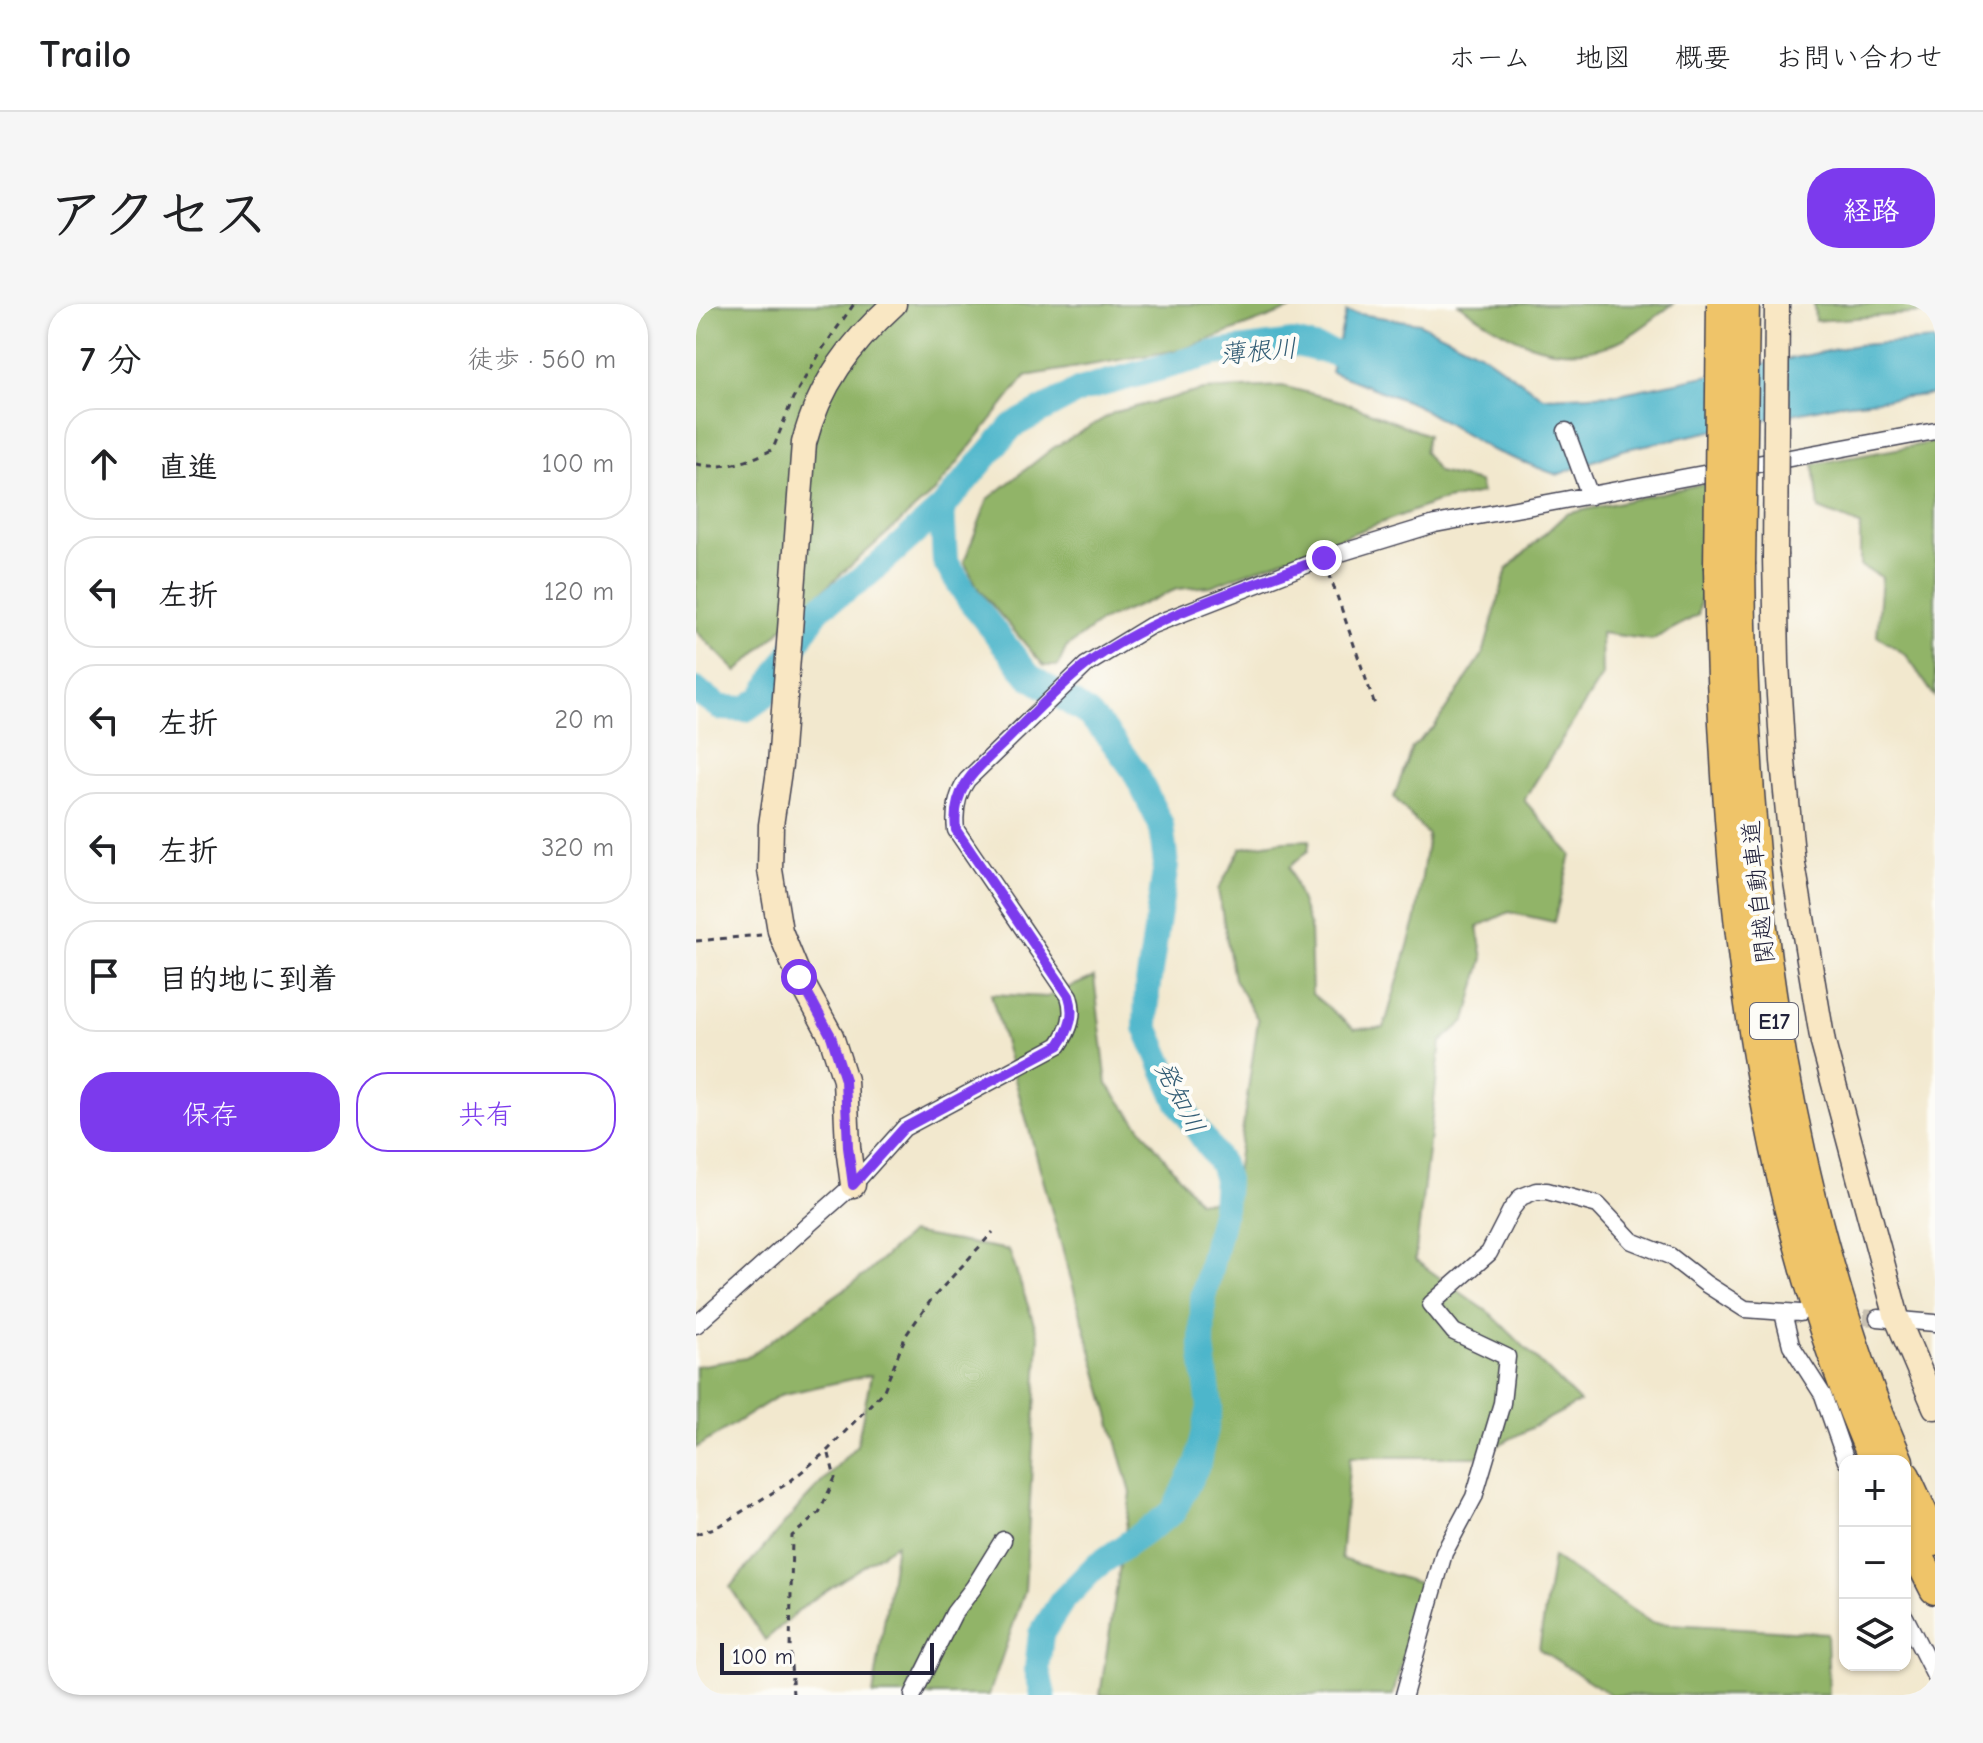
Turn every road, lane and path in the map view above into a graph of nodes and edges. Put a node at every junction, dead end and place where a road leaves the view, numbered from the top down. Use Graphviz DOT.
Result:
graph roads {
  1 [pos="854,304"];
  2 [pos="894,304"];
  3 [pos="1722,304"];
  4 [pos="1744,304"];
  5 [pos="1777,304"];
  6 [pos="1566,431"];
  7 [pos="1935,431"];
  8 [pos="696,464"];
  9 [pos="1590,496"];
  10 [pos="1324,558"];
  11 [pos="1729,567"];
  12 [pos="1375,705"];
  13 [pos="780,931"];
  14 [pos="696,941"];
  15 [pos="853,1185"];
  16 [pos="993,1232"];
  17 [pos="1783,1313"];
  18 [pos="1800,1313"];
  19 [pos="1887,1318"];
  20 [pos="1935,1323"];
  21 [pos="696,1325"];
  22 [pos="1935,1407"];
  23 [pos="828,1450"];
  24 [pos="1844,1455"];
  25 [pos="1873,1455"];
  26 [pos="1896,1455"];
  27 [pos="1911,1489"];
  28 [pos="696,1534"];
  29 [pos="1003,1540"];
  30 [pos="1935,1541"];
  31 [pos="1911,1542"];
  32 [pos="1935,1589"];
  33 [pos="1911,1629"];
  34 [pos="1935,1676"];
  35 [pos="793,1695"];
  36 [pos="913,1695"];
  37 [pos="1404,1695"];
  1 -- 8 [label="path"];
  2 -- 13 [label="street"];
  3 -- 11 [label="highway, 関越自動車道 / E17, bridge"];
  4 -- 11 [label="highway, 関越自動車道 / E17, bridge"];
  5 -- 19 [label="street, bridge"];
  6 -- 9 [label="street"];
  7 -- 9 [label="street"];
  9 -- 10 [label="street"];
  10 -- 12 [label="path"];
  10 -- 15 [label="street"];
  11 -- 25 [label="highway, 関越自動車道 / E17"];
  11 -- 26 [label="highway, 関越自動車道 / E17"];
  13 -- 14 [label="path"];
  13 -- 15 [label="street"];
  15 -- 21 [label="street"];
  16 -- 23 [label="path"];
  17 -- 18 [label="street"];
  17 -- 24 [label="street"];
  17 -- 37 [label="street"];
  19 -- 20 [label="street"];
  19 -- 22 [label="street"];
  23 -- 28 [label="path"];
  23 -- 35 [label="path"];
  27 -- 30 [label="highway"];
  29 -- 36 [label="street"];
  31 -- 32 [label="highway"];
  33 -- 34 [label="street"];
}
